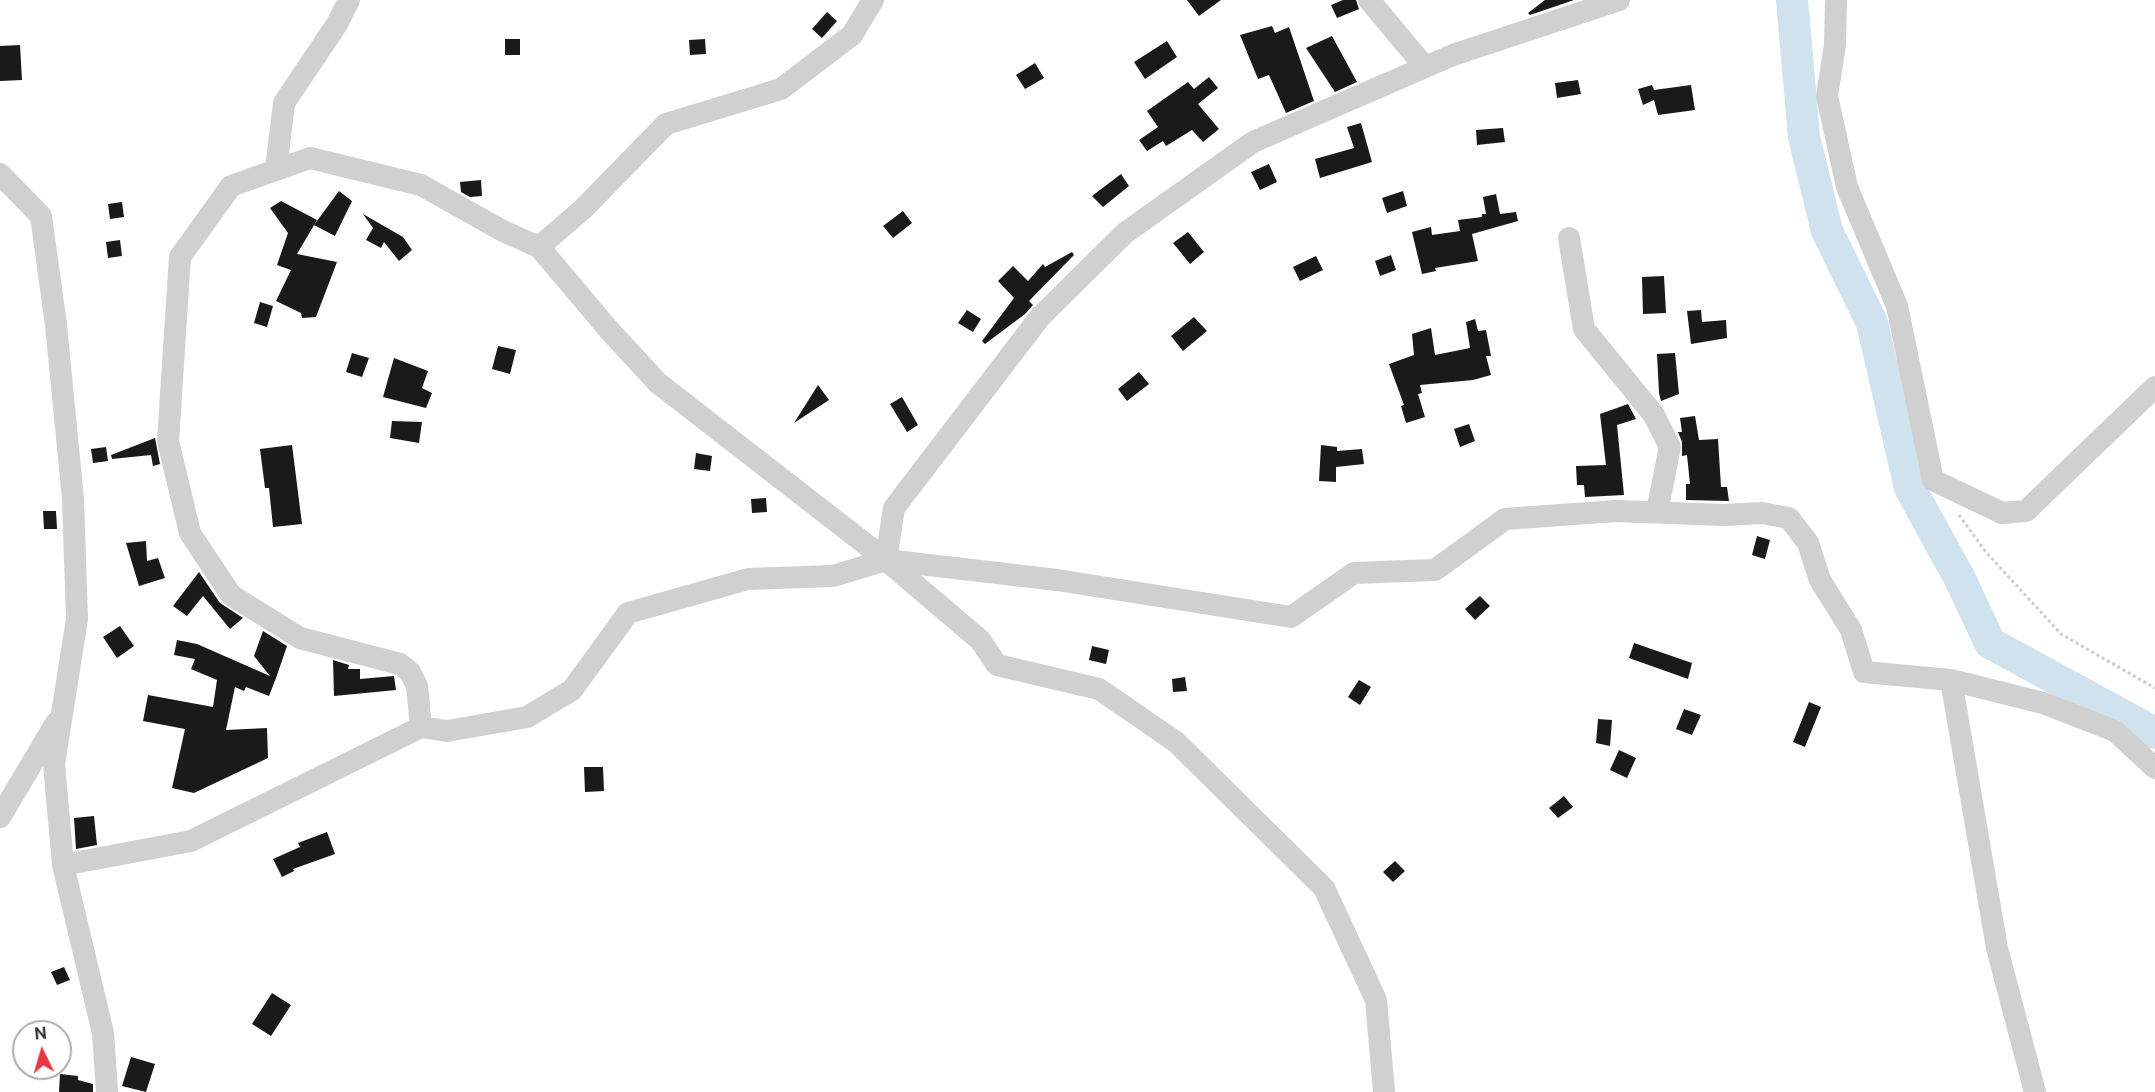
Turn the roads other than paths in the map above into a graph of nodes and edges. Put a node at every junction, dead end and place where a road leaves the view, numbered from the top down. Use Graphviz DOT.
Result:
graph roads {
  1 [pos="349,0"];
  2 [pos="873,0"];
  3 [pos="1369,0"];
  4 [pos="1619,0"];
  5 [pos="1836,0"];
  6 [pos="1425,67"];
  7 [pos="276,170"];
  8 [pos="0,174"];
  9 [pos="1569,238"];
  10 [pos="539,247"];
  11 [pos="2155,387"];
  12 [pos="1657,512"];
  13 [pos="886,560"];
  14 [pos="1952,680"];
  15 [pos="63,712"];
  16 [pos="421,727"];
  17 [pos="2155,768"];
  18 [pos="0,817"];
  19 [pos="63,865"];
  20 [pos="107,1092"];
  21 [pos="1384,1092"];
  22 [pos="2035,1092"];
  1 -- 7 [label="street"];
  2 -- 10 [label="street"];
  3 -- 6 [label="street"];
  4 -- 6 [label="street"];
  5 -- 11 [label="street"];
  6 -- 13 [label="street"];
  7 -- 10 [label="street"];
  7 -- 16 [label="street"];
  8 -- 15 [label="street"];
  9 -- 12 [label="street"];
  10 -- 13 [label="street"];
  12 -- 13 [label="street"];
  12 -- 14 [label="street"];
  13 -- 16 [label="street"];
  13 -- 21 [label="street"];
  14 -- 17 [label="street"];
  14 -- 22 [label="street"];
  15 -- 18 [label="street"];
  15 -- 19 [label="street"];
  16 -- 19 [label="street"];
  19 -- 20 [label="street"];
}
